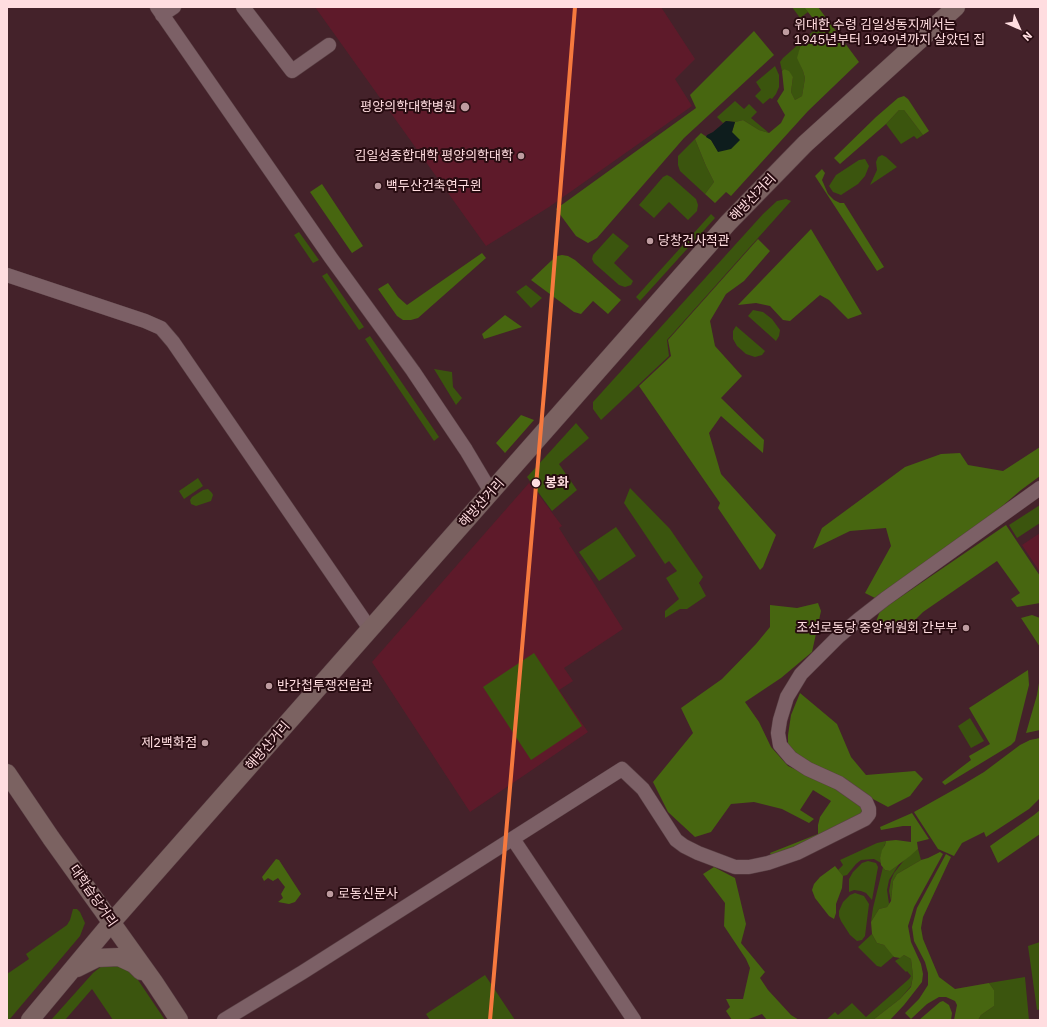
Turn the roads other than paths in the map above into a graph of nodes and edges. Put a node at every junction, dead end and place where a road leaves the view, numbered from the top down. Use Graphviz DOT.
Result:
graph roads {
  1 [pos="174,7"];
  2 [pos="243,7"];
  3 [pos="956,7"];
  4 [pos="159,11"];
  5 [pos="329,45"];
  6 [pos="7,275"];
  7 [pos="1040,488"];
  8 [pos="491,492"];
  9 [pos="370,629"];
  10 [pos="7,773"];
  11 [pos="513,839"];
  12 [pos="111,923"];
  13 [pos="71,971"];
  14 [pos="154,982"];
  15 [pos="30,1020"];
  16 [pos="179,1020"];
  17 [pos="224,1020"];
  18 [pos="634,1020"];
  1 -- 4 [label="street"];
  2 -- 5 [label="street"];
  3 -- 8 [label="main road, 해방산거리"];
  4 -- 8 [label="street"];
  6 -- 9 [label="street"];
  7 -- 11 [label="street"];
  8 -- 9 [label="main road, 해방산거리"];
  9 -- 12 [label="main road, 해방산거리"];
  10 -- 12 [label="main road, 대학습당거리"];
  11 -- 17 [label="street"];
  11 -- 18 [label="street"];
  12 -- 13 [label="main road, 해방산거리"];
  12 -- 14 [label="main road, 대학습당거리"];
  13 -- 14 [label="main road"];
  13 -- 15 [label="main road, 해방산거리"];
  14 -- 16 [label="main road, 대학습당거리"];
}
